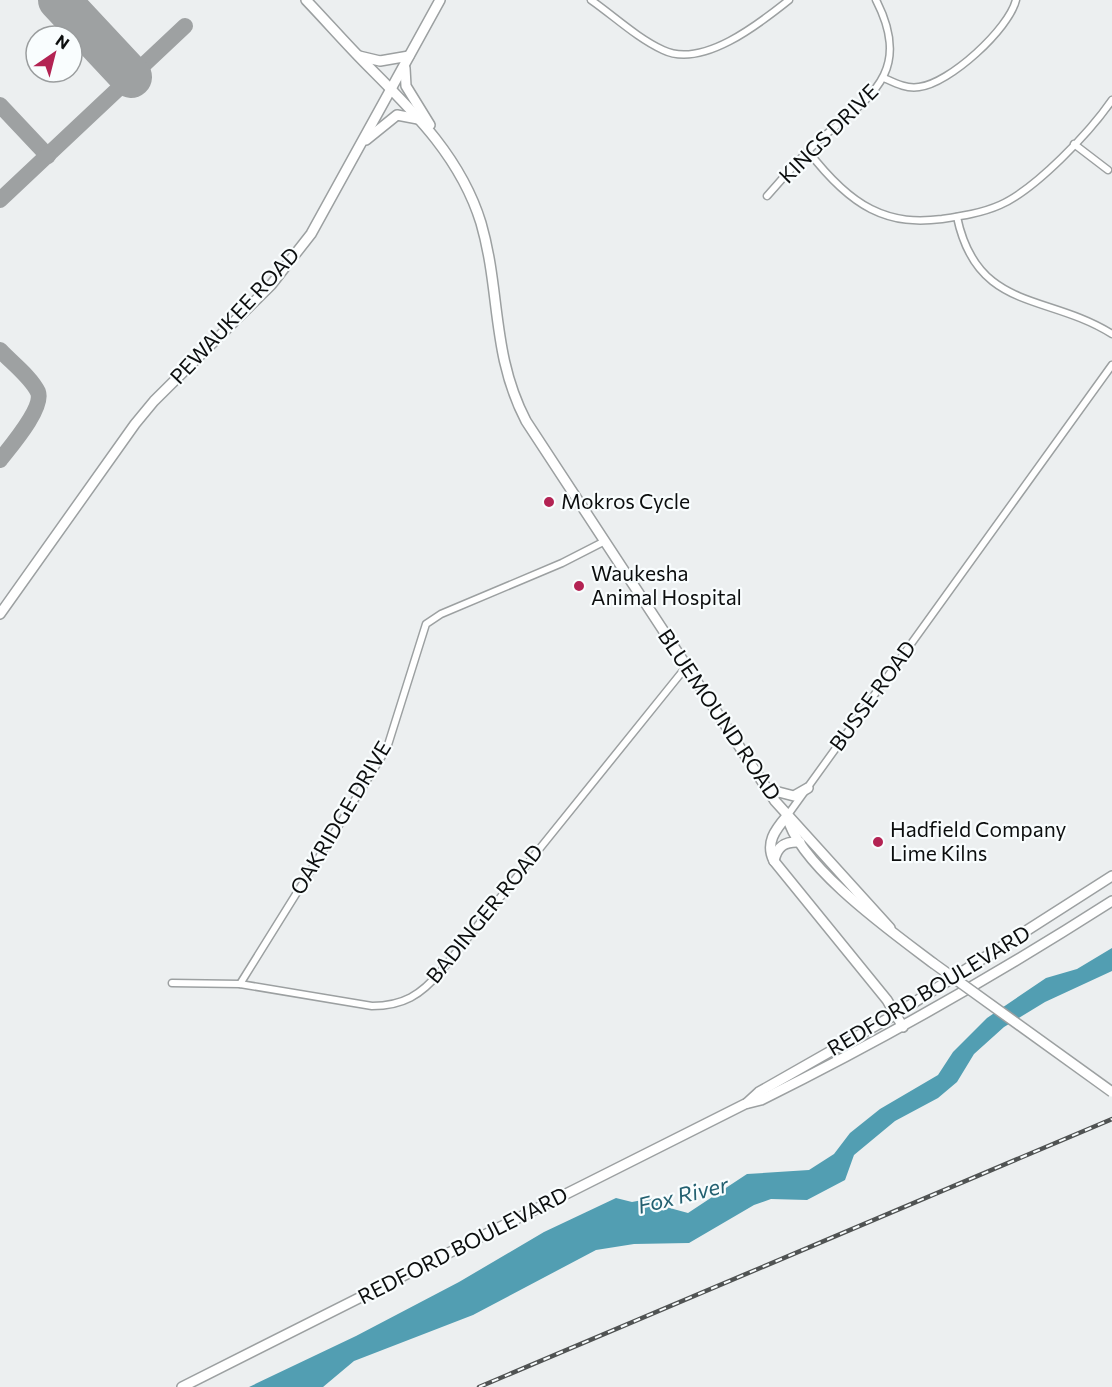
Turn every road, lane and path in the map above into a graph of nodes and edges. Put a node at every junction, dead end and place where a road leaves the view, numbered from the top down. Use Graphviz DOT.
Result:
graph roads {
  1 [pos="306,0"];
  2 [pos="440,0"];
  3 [pos="591,0"];
  4 [pos="789,0"];
  5 [pos="876,0"];
  6 [pos="1016,0"];
  7 [pos="358,56"];
  8 [pos="408,58"];
  9 [pos="884,78"];
  10 [pos="391,89"];
  11 [pos="1112,100"];
  12 [pos="420,120"];
  13 [pos="434,135"];
  14 [pos="1074,144"];
  15 [pos="361,145"];
  16 [pos="808,151"];
  17 [pos="1108,170"];
  18 [pos="767,196"];
  19 [pos="957,217"];
  20 [pos="1112,334"];
  21 [pos="1112,365"];
  22 [pos="605,541"];
  23 [pos="0,614"];
  24 [pos="686,667"];
  25 [pos="808,788"];
  26 [pos="767,789"];
  27 [pos="787,816"];
  28 [pos="800,842"];
  29 [pos="774,861"];
  30 [pos="1112,876"];
  31 [pos="1112,901"];
  32 [pos="1038,925"];
  33 [pos="890,928"];
  34 [pos="1048,942"];
  35 [pos="172,983"];
  36 [pos="240,984"];
  37 [pos="896,1014"];
  38 [pos="903,1028"];
  39 [pos="1112,1092"];
  40 [pos="745,1104"];
  41 [pos="182,1387"];
  1 -- 7 [label="main road, BLUEMOUND ROAD"];
  2 -- 8 [label="main road, PEWAUKEE ROAD"];
  3 -- 4 [label="street"];
  5 -- 9 [label="street, KINGS DRIVE"];
  6 -- 9 [label="street"];
  7 -- 8 [label="main road"];
  7 -- 10 [label="main road, BLUEMOUND ROAD"];
  8 -- 10 [label="main road, PEWAUKEE ROAD"];
  8 -- 13 [label="main road"];
  9 -- 16 [label="street, KINGS DRIVE"];
  10 -- 12 [label="main road, BLUEMOUND ROAD"];
  10 -- 15 [label="main road, PEWAUKEE ROAD"];
  11 -- 14 [label="street"];
  12 -- 13 [label="main road, BLUEMOUND ROAD"];
  12 -- 15 [label="main road"];
  13 -- 22 [label="main road, BLUEMOUND ROAD"];
  14 -- 17 [label="street"];
  14 -- 19 [label="street"];
  15 -- 23 [label="main road, PEWAUKEE ROAD"];
  16 -- 18 [label="street, KINGS DRIVE"];
  16 -- 19 [label="street"];
  19 -- 20 [label="street"];
  21 -- 25 [label="street, BUSSE ROAD"];
  22 -- 24 [label="main road, BLUEMOUND ROAD"];
  22 -- 36 [label="street, OAKRIDGE DRIVE"];
  24 -- 26 [label="main road, BLUEMOUND ROAD"];
  24 -- 36 [label="street, BADINGER ROAD"];
  25 -- 26 [label="main road"];
  25 -- 27 [label="street, BUSSE ROAD"];
  26 -- 27 [label="main road, BLUEMOUND ROAD"];
  27 -- 28 [label="main road, BLUEMOUND ROAD"];
  27 -- 29 [label="main road, BUSSE ROAD"];
  27 -- 33 [label="main road, BLUEMOUND ROAD"];
  28 -- 29 [label="main road"];
  28 -- 33 [label="main road, BLUEMOUND ROAD"];
  29 -- 37 [label="main road"];
  30 -- 32 [label="main road, REDFORD BOULEVARD"];
  31 -- 34 [label="main road, REDFORD BOULEVARD"];
  32 -- 34 [label="main road"];
  32 -- 37 [label="main road, REDFORD BOULEVARD"];
  33 -- 39 [label="main road, BLUEMOUND ROAD, bridge"];
  34 -- 38 [label="main road, REDFORD BOULEVARD"];
  35 -- 36 [label="street, BADINGER ROAD"];
  37 -- 38 [label="main road"];
  37 -- 40 [label="main road, REDFORD BOULEVARD"];
  38 -- 40 [label="main road, REDFORD BOULEVARD"];
  40 -- 41 [label="main road, REDFORD BOULEVARD"];
}
